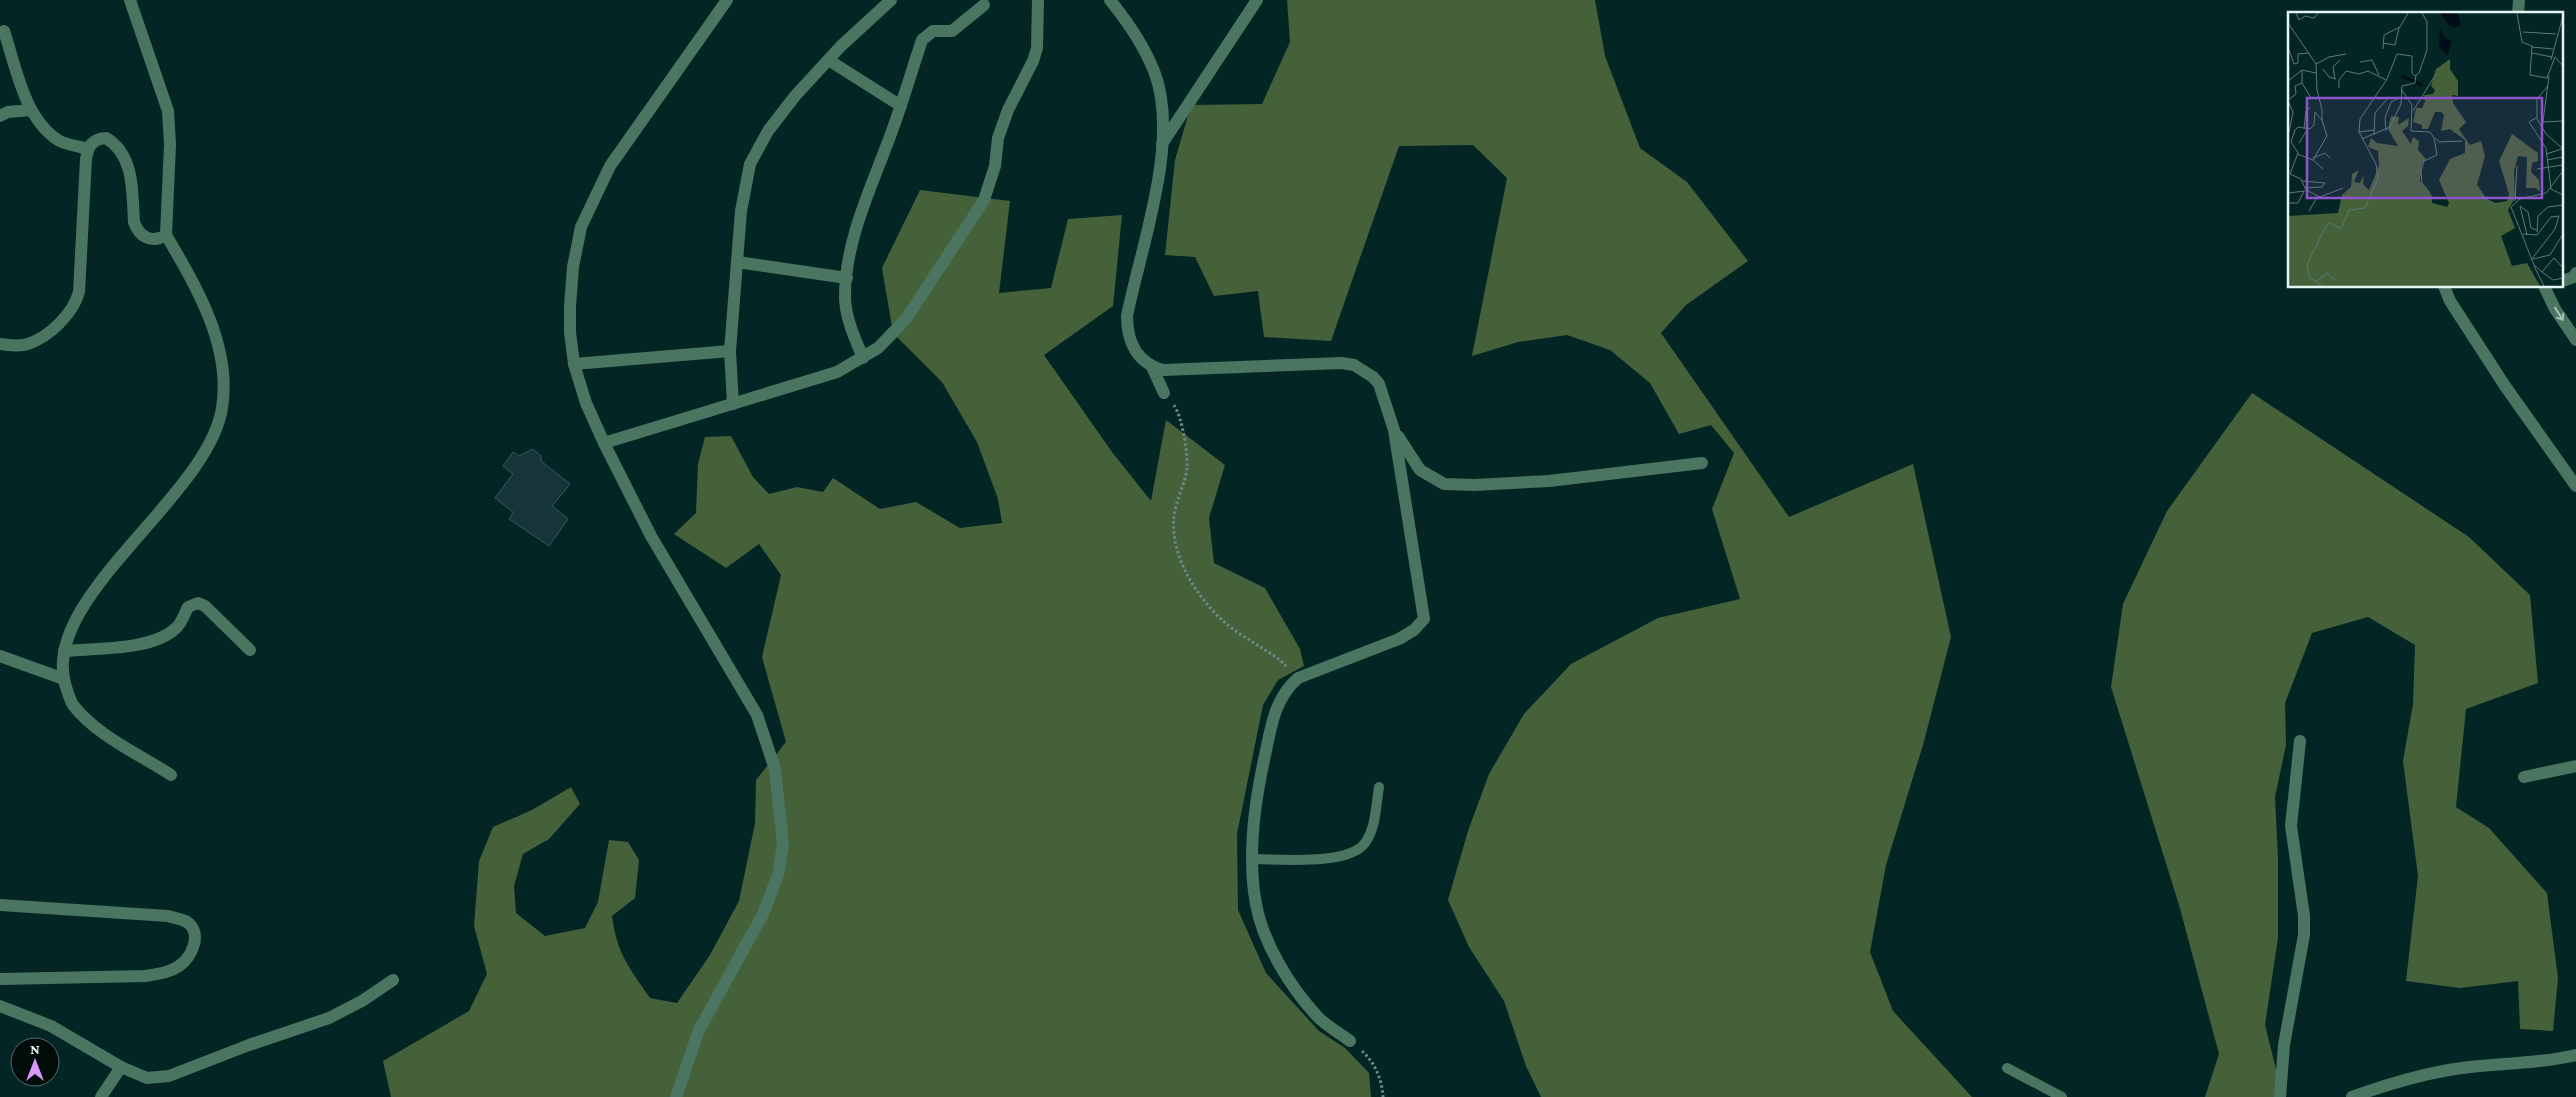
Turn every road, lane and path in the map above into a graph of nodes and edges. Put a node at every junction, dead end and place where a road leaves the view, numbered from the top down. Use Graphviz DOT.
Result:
graph roads {
  1 [pos="130,0"];
  2 [pos="728,0"];
  3 [pos="891,0"];
  4 [pos="1038,0"];
  5 [pos="1110,0"];
  6 [pos="1257,0"];
  7 [pos="984,5"];
  8 [pos="4,31"];
  9 [pos="830,61"];
  10 [pos="901,106"];
  11 [pos="30,110"];
  12 [pos="0,116"];
  13 [pos="1162,144"];
  14 [pos="88,149"];
  15 [pos="166,235"];
  16 [pos="737,262"];
  17 [pos="2576,273"];
  18 [pos="847,278"];
  19 [pos="2564,280"];
  20 [pos="2445,288"];
  21 [pos="2545,288"];
  22 [pos="2576,340"];
  23 [pos="0,344"];
  24 [pos="730,351"];
  25 [pos="863,358"];
  26 [pos="574,364"];
  27 [pos="1152,367"];
  28 [pos="1164,393"];
  29 [pos="732,404"];
  30 [pos="1394,430"];
  31 [pos="604,443"];
  32 [pos="1702,463"];
  33 [pos="2576,486"];
  34 [pos="250,650"];
  35 [pos="64,651"];
  36 [pos="0,656"];
  37 [pos="1298,678"];
  38 [pos="64,679"];
  39 [pos="2300,741"];
  40 [pos="2576,766"];
  41 [pos="171,774"];
  42 [pos="2524,776"];
  43 [pos="1379,787"];
  44 [pos="1253,859"];
  45 [pos="0,905"];
  46 [pos="0,979"];
  47 [pos="393,980"];
  48 [pos="0,1006"];
  49 [pos="1350,1041"];
  50 [pos="2576,1055"];
  51 [pos="121,1067"];
  52 [pos="2007,1068"];
  53 [pos="101,1097"];
  54 [pos="676,1097"];
  55 [pos="1383,1097"];
  56 [pos="2062,1097"];
  57 [pos="2280,1097"];
  58 [pos="2352,1097"];
  1 -- 15 [label="street"];
  2 -- 26 [label="street"];
  3 -- 9 [label="street"];
  4 -- 25 [label="street"];
  5 -- 13 [label="street"];
  6 -- 13 [label="street"];
  7 -- 10 [label="street"];
  8 -- 11 [label="street"];
  9 -- 10 [label="street"];
  9 -- 16 [label="street"];
  10 -- 18 [label="street"];
  11 -- 12 [label="street"];
  11 -- 14 [label="street"];
  13 -- 27 [label="street"];
  14 -- 15 [label="street"];
  14 -- 23 [label="street"];
  15 -- 35 [label="street"];
  16 -- 18 [label="street"];
  16 -- 24 [label="street"];
  17 -- 19 [label="street"];
  18 -- 25 [label="street"];
  20 -- 33 [label="street"];
  21 -- 22 [label="street, one-way"];
  24 -- 26 [label="street"];
  24 -- 29 [label="street"];
  25 -- 29 [label="street"];
  26 -- 31 [label="street"];
  27 -- 28 [label="street"];
  27 -- 30 [label="street"];
  28 -- 37 [label="path"];
  29 -- 31 [label="street"];
  30 -- 32 [label="street"];
  30 -- 37 [label="street"];
  31 -- 54 [label="street"];
  34 -- 35 [label="street"];
  35 -- 38 [label="street"];
  36 -- 38 [label="street"];
  37 -- 44 [label="street"];
  38 -- 41 [label="street"];
  39 -- 57 [label="street"];
  40 -- 42 [label="street"];
  43 -- 44 [label="lane"];
  44 -- 49 [label="street"];
  45 -- 46 [label="street"];
  47 -- 51 [label="street"];
  48 -- 51 [label="street"];
  49 -- 55 [label="path"];
  50 -- 58 [label="street"];
  51 -- 53 [label="street"];
  52 -- 56 [label="lane"];
}
